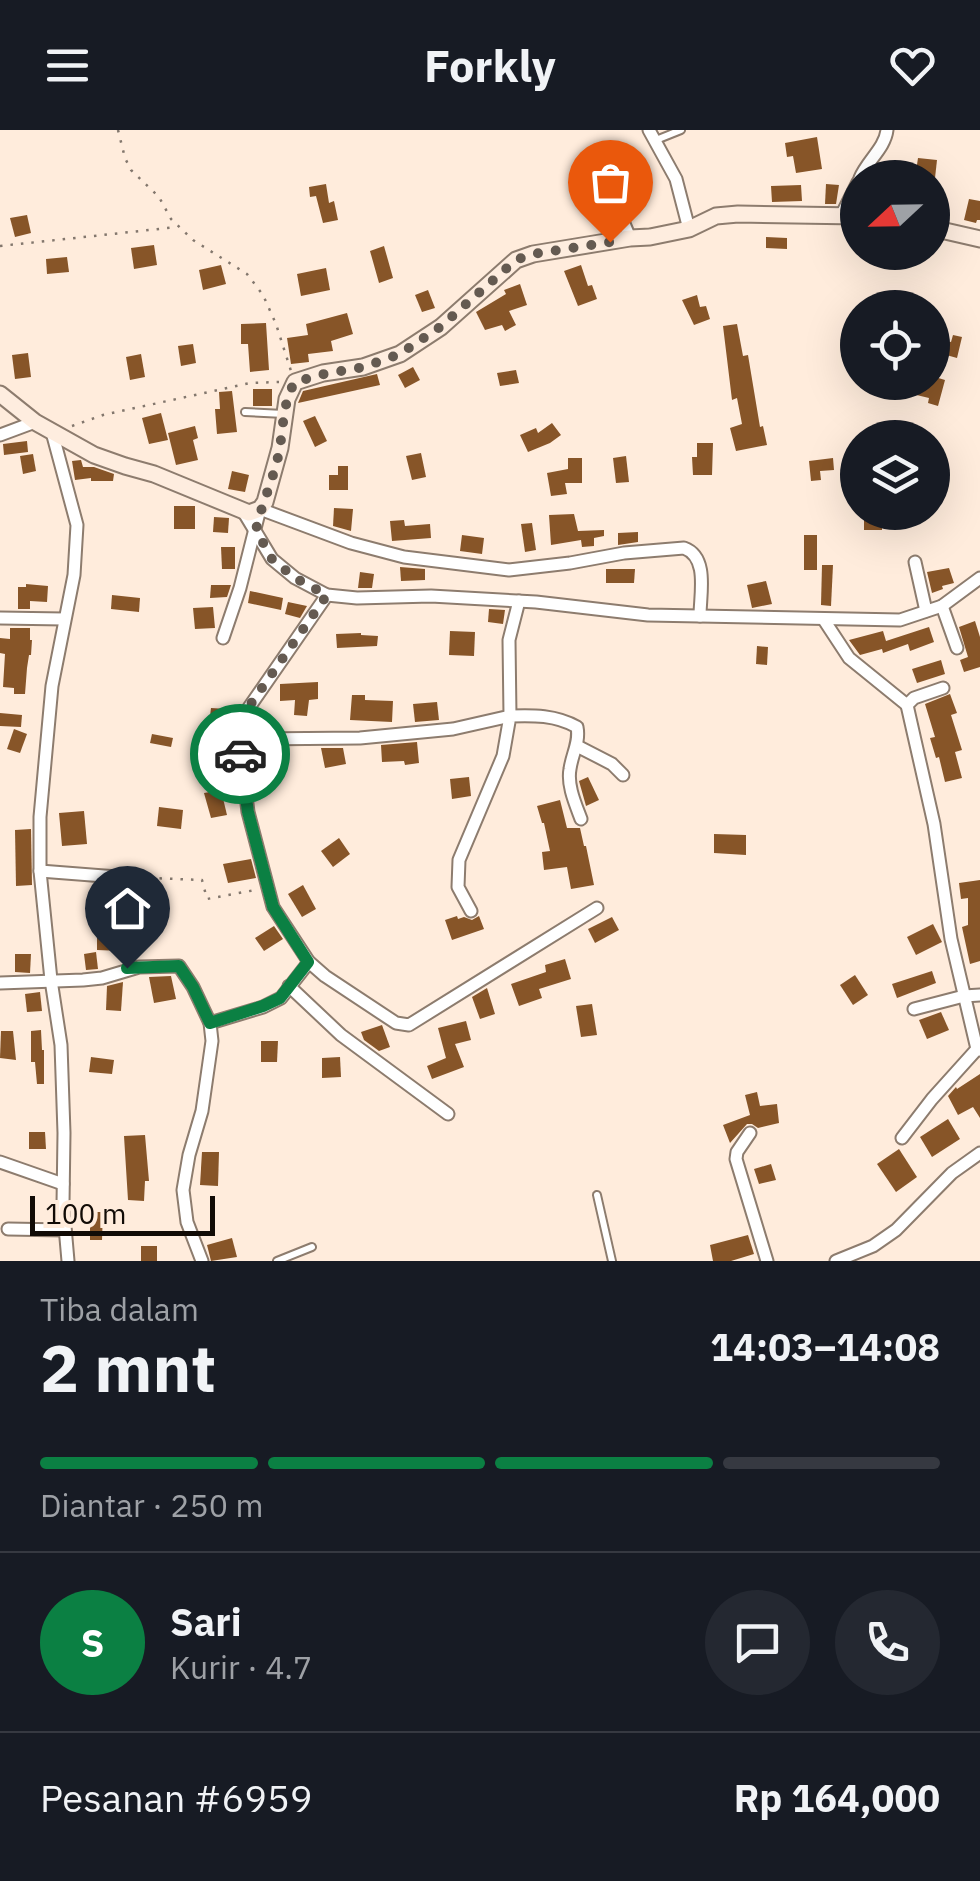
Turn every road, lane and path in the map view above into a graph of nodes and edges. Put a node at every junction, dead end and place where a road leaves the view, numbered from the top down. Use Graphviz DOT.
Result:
graph roads {
  1 [pos="118,130"];
  2 [pos="681,130"];
  3 [pos="886,130"];
  4 [pos="652,135"];
  5 [pos="594,154"];
  6 [pos="872,160"];
  7 [pos="840,215"];
  8 [pos="178,226"];
  9 [pos="689,229"];
  10 [pos="950,232"];
  11 [pos="630,238"];
  12 [pos="980,239"];
  13 [pos="0,246"];
  14 [pos="295,382"];
  15 [pos="0,394"];
  16 [pos="245,412"];
  17 [pos="285,414"];
  18 [pos="34,422"];
  19 [pos="52,432"];
  20 [pos="0,435"];
  21 [pos="260,509"];
  22 [pos="242,511"];
  23 [pos="256,530"];
  24 [pos="915,562"];
  25 [pos="980,578"];
  26 [pos="327,595"];
  27 [pos="519,601"];
  28 [pos="942,606"];
  29 [pos="926,611"];
  30 [pos="700,616"];
  31 [pos="0,618"];
  32 [pos="64,619"];
  33 [pos="824,620"];
  34 [pos="223,638"];
  35 [pos="958,648"];
  36 [pos="943,688"];
  37 [pos="907,705"];
  38 [pos="510,716"];
  39 [pos="238,740"];
  40 [pos="576,746"];
  41 [pos="623,775"];
  42 [pos="581,819"];
  43 [pos="40,871"];
  44 [pos="117,877"];
  45 [pos="268,886"];
  46 [pos="597,908"];
  47 [pos="471,912"];
  48 [pos="308,962"];
  49 [pos="51,980"];
  50 [pos="0,983"];
  51 [pos="290,986"];
  52 [pos="980,995"];
  53 [pos="964,996"];
  54 [pos="914,1008"];
  55 [pos="210,1023"];
  56 [pos="978,1049"];
  57 [pos="448,1114"];
  58 [pos="750,1133"];
  59 [pos="902,1138"];
  60 [pos="980,1153"];
  61 [pos="0,1162"];
  62 [pos="63,1184"];
  63 [pos="596,1195"];
  64 [pos="8,1229"];
  65 [pos="65,1230"];
  66 [pos="312,1247"];
  67 [pos="859,1257"];
  68 [pos="68,1261"];
  69 [pos="202,1261"];
  70 [pos="277,1261"];
  71 [pos="612,1261"];
  72 [pos="766,1261"];
  73 [pos="836,1261"];
  1 -- 8 [label="path"];
  2 -- 4 [label="lane"];
  3 -- 6 [label="street"];
  4 -- 9 [label="street"];
  5 -- 11 [label="street"];
  7 -- 9 [label="street"];
  8 -- 13 [label="path"];
  8 -- 14 [label="path"];
  9 -- 11 [label="street"];
  10 -- 12 [label="street"];
  11 -- 14 [label="street"];
  14 -- 17 [label="street"];
  14 -- 19 [label="path"];
  15 -- 18 [label="street"];
  16 -- 17 [label="lane"];
  17 -- 21 [label="street"];
  18 -- 19 [label="street"];
  18 -- 20 [label="street"];
  19 -- 22 [label="street"];
  19 -- 32 [label="street"];
  21 -- 22 [label="street"];
  21 -- 23 [label="street"];
  21 -- 30 [label="street"];
  22 -- 23 [label="street"];
  23 -- 26 [label="street"];
  23 -- 34 [label="street"];
  24 -- 29 [label="street"];
  25 -- 28 [label="street"];
  26 -- 27 [label="street"];
  26 -- 39 [label="street"];
  27 -- 30 [label="street"];
  27 -- 38 [label="street"];
  28 -- 29 [label="street"];
  28 -- 35 [label="street"];
  29 -- 33 [label="street"];
  30 -- 33 [label="street"];
  31 -- 32 [label="street"];
  32 -- 43 [label="street"];
  33 -- 37 [label="street"];
  36 -- 37 [label="street"];
  37 -- 53 [label="street"];
  38 -- 39 [label="street"];
  38 -- 40 [label="street"];
  38 -- 47 [label="street"];
  39 -- 45 [label="street"];
  40 -- 41 [label="street"];
  40 -- 42 [label="street"];
  43 -- 44 [label="street"];
  43 -- 49 [label="street"];
  44 -- 45 [label="path"];
  45 -- 48 [label="street"];
  46 -- 48 [label="street"];
  48 -- 51 [label="street"];
  49 -- 50 [label="street"];
  49 -- 55 [label="street"];
  49 -- 62 [label="street"];
  51 -- 55 [label="street"];
  51 -- 57 [label="street"];
  52 -- 53 [label="street"];
  53 -- 54 [label="street"];
  53 -- 56 [label="street"];
  55 -- 69 [label="street"];
  56 -- 59 [label="street"];
  58 -- 72 [label="street"];
  60 -- 67 [label="street"];
  61 -- 62 [label="street"];
  62 -- 65 [label="street"];
  63 -- 71 [label="lane"];
  64 -- 65 [label="street"];
  65 -- 68 [label="street"];
  66 -- 70 [label="lane"];
  67 -- 73 [label="street"];
}
